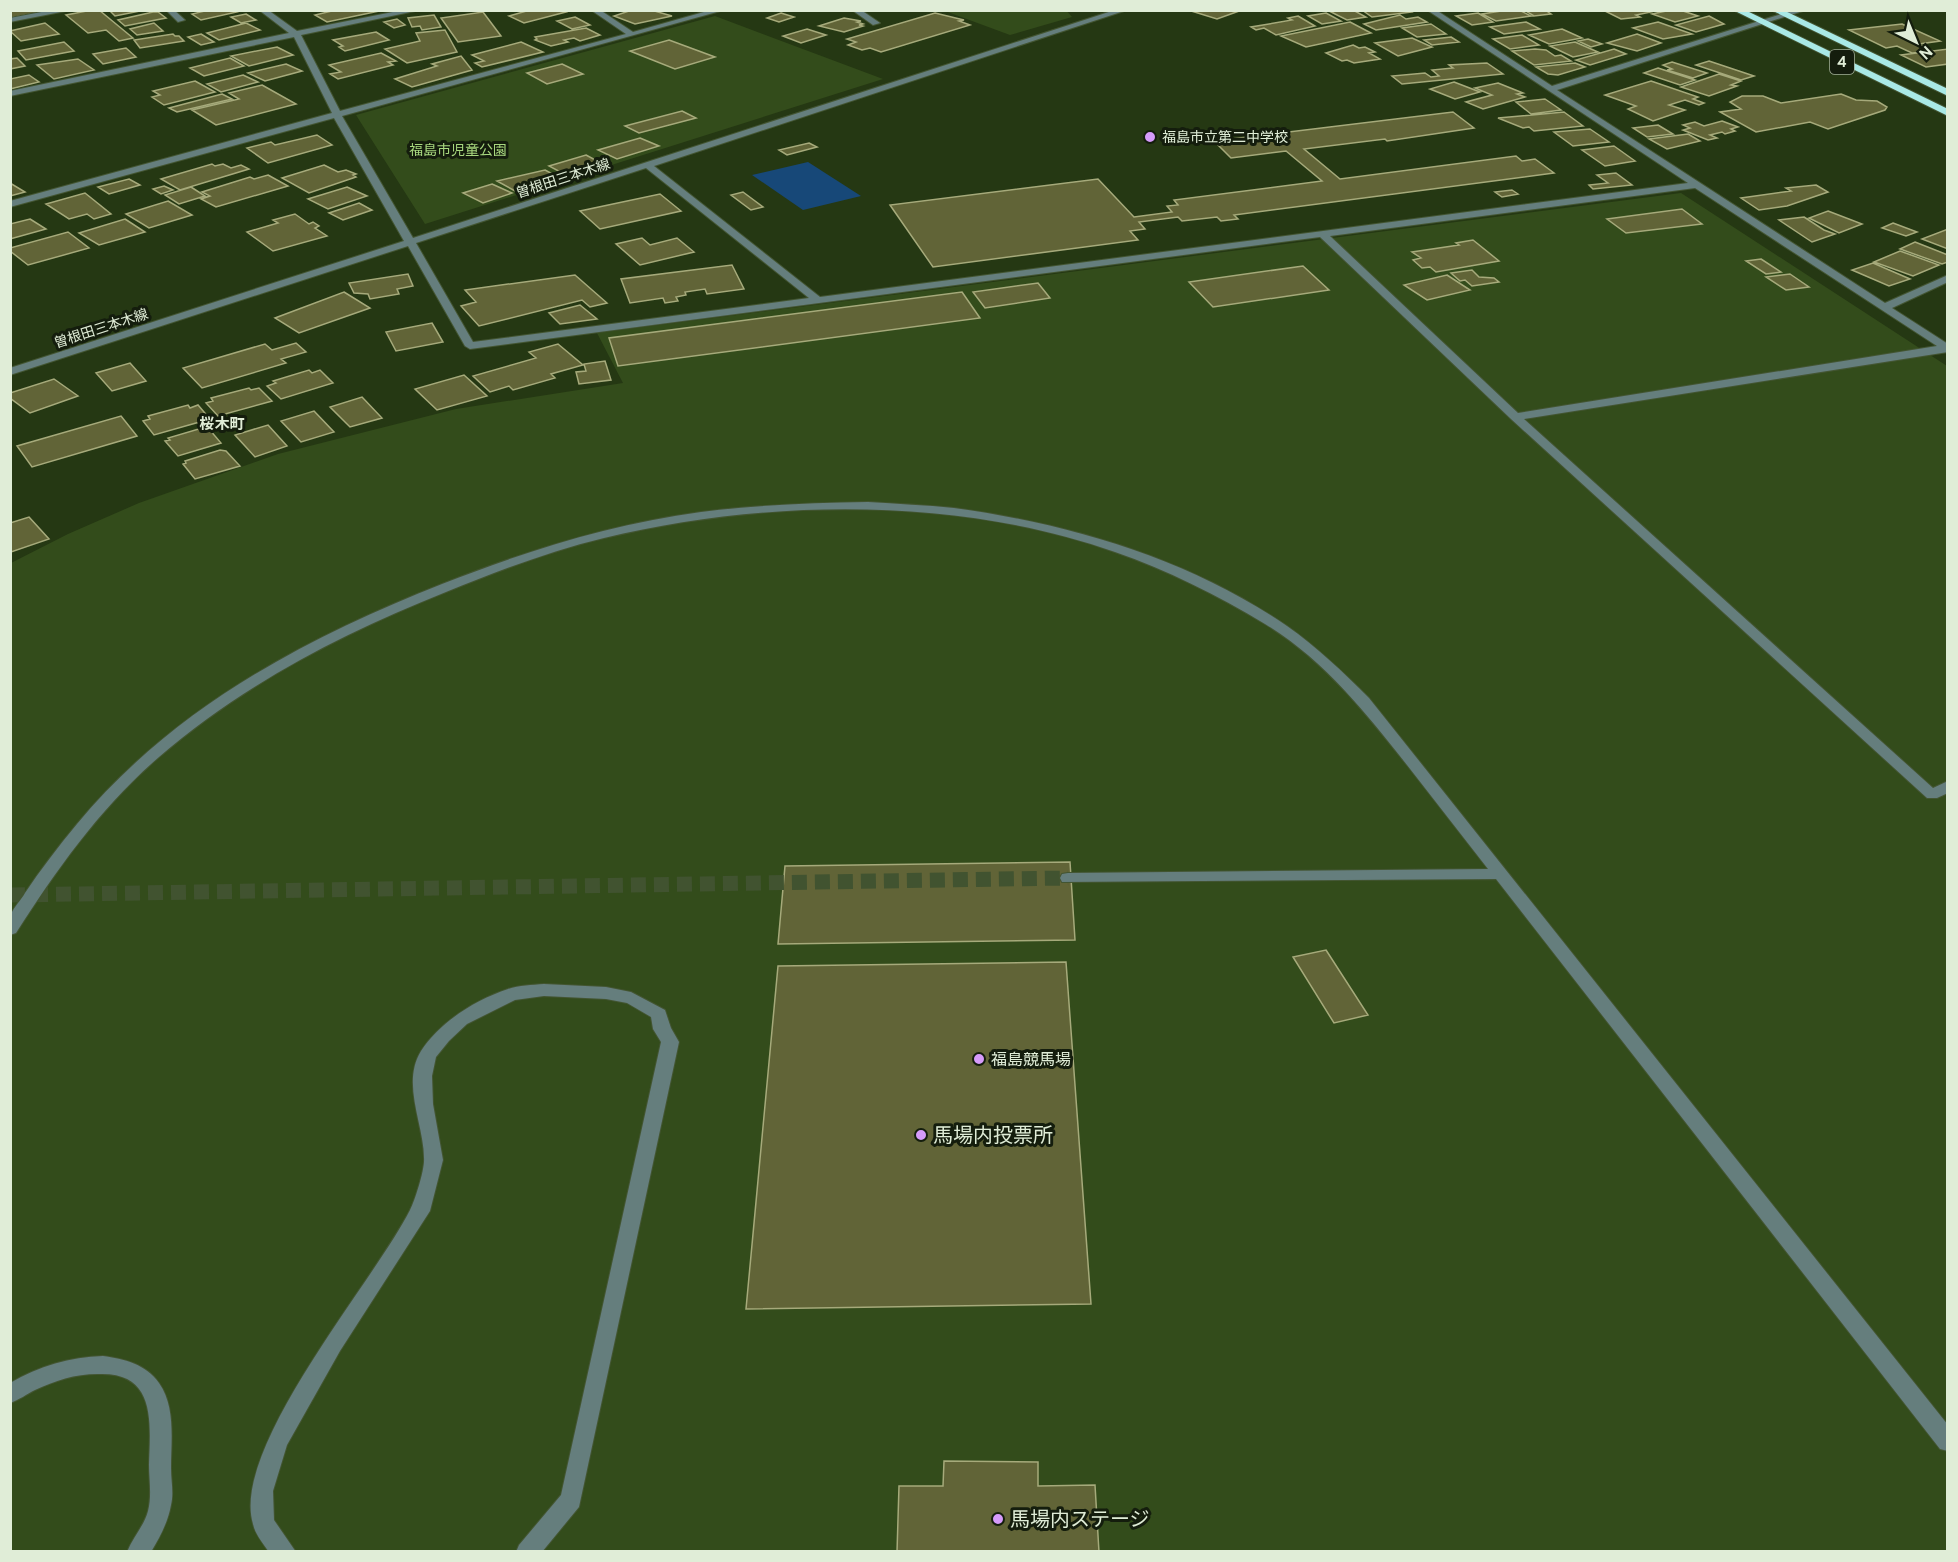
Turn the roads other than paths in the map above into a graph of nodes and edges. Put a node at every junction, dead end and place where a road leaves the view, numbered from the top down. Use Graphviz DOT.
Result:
graph roads {
  1 [pos="68,10"];
  2 [pos="169,10"];
  3 [pos="262,10"];
  4 [pos="417,10"];
  5 [pos="594,10"];
  6 [pos="721,10"];
  7 [pos="855,10"];
  8 [pos="1124,10"];
  9 [pos="1430,10"];
  10 [pos="1737,10"];
  11 [pos="1775,10"];
  12 [pos="1803,10"];
  13 [pos="1786,16"];
  14 [pos="10,20"];
  15 [pos="181,20"];
  16 [pos="876,23"];
  17 [pos="1762,23"];
  18 [pos="296,34"];
  19 [pos="632,34"];
  20 [pos="1551,89"];
  21 [pos="1947,93"];
  22 [pos="10,94"];
  23 [pos="1947,113"];
  24 [pos="338,115"];
  25 [pos="648,165"];
  26 [pos="1696,185"];
  27 [pos="10,204"];
  28 [pos="1321,233"];
  29 [pos="409,241"];
  30 [pos="1947,278"];
  31 [pos="817,300"];
  32 [pos="1884,308"];
  33 [pos="1947,349"];
  34 [pos="10,372"];
  35 [pos="1515,417"];
  36 [pos="1947,786"];
  37 [pos="1498,874"];
  38 [pos="1068,878"];
  39 [pos="10,929"];
  40 [pos="10,1395"];
  41 [pos="1947,1442"];
  42 [pos="138,1551"];
  43 [pos="285,1551"];
  44 [pos="527,1551"];
  1 -- 14 [label="street"];
  2 -- 15 [label="street"];
  3 -- 18 [label="street"];
  4 -- 18 [label="street"];
  5 -- 19 [label="street"];
  6 -- 19 [label="street"];
  7 -- 16 [label="street"];
  8 -- 25 [label="street, 曽根田三本木線"];
  9 -- 20 [label="street"];
  10 -- 17 [label="highway, 4"];
  11 -- 13 [label="highway, 4"];
  12 -- 13 [label="street"];
  13 -- 17 [label="street"];
  13 -- 21 [label="highway, 4"];
  17 -- 20 [label="street"];
  17 -- 23 [label="highway, 4"];
  18 -- 22 [label="street"];
  18 -- 24 [label="street"];
  19 -- 24 [label="street"];
  20 -- 26 [label="street"];
  24 -- 27 [label="street"];
  24 -- 29 [label="street"];
  25 -- 29 [label="street, 曽根田三本木線"];
  25 -- 31 [label="street"];
  26 -- 28 [label="street"];
  26 -- 32 [label="street"];
  28 -- 31 [label="street"];
  28 -- 35 [label="street"];
  29 -- 31 [label="street"];
  29 -- 34 [label="street, 曽根田三本木線"];
  30 -- 32 [label="street"];
  32 -- 33 [label="street"];
  33 -- 35 [label="street"];
  35 -- 36 [label="street"];
  37 -- 38 [label="street"];
  37 -- 39 [label="street"];
  37 -- 41 [label="street"];
  40 -- 42 [label="street"];
  43 -- 44 [label="street"];
}
